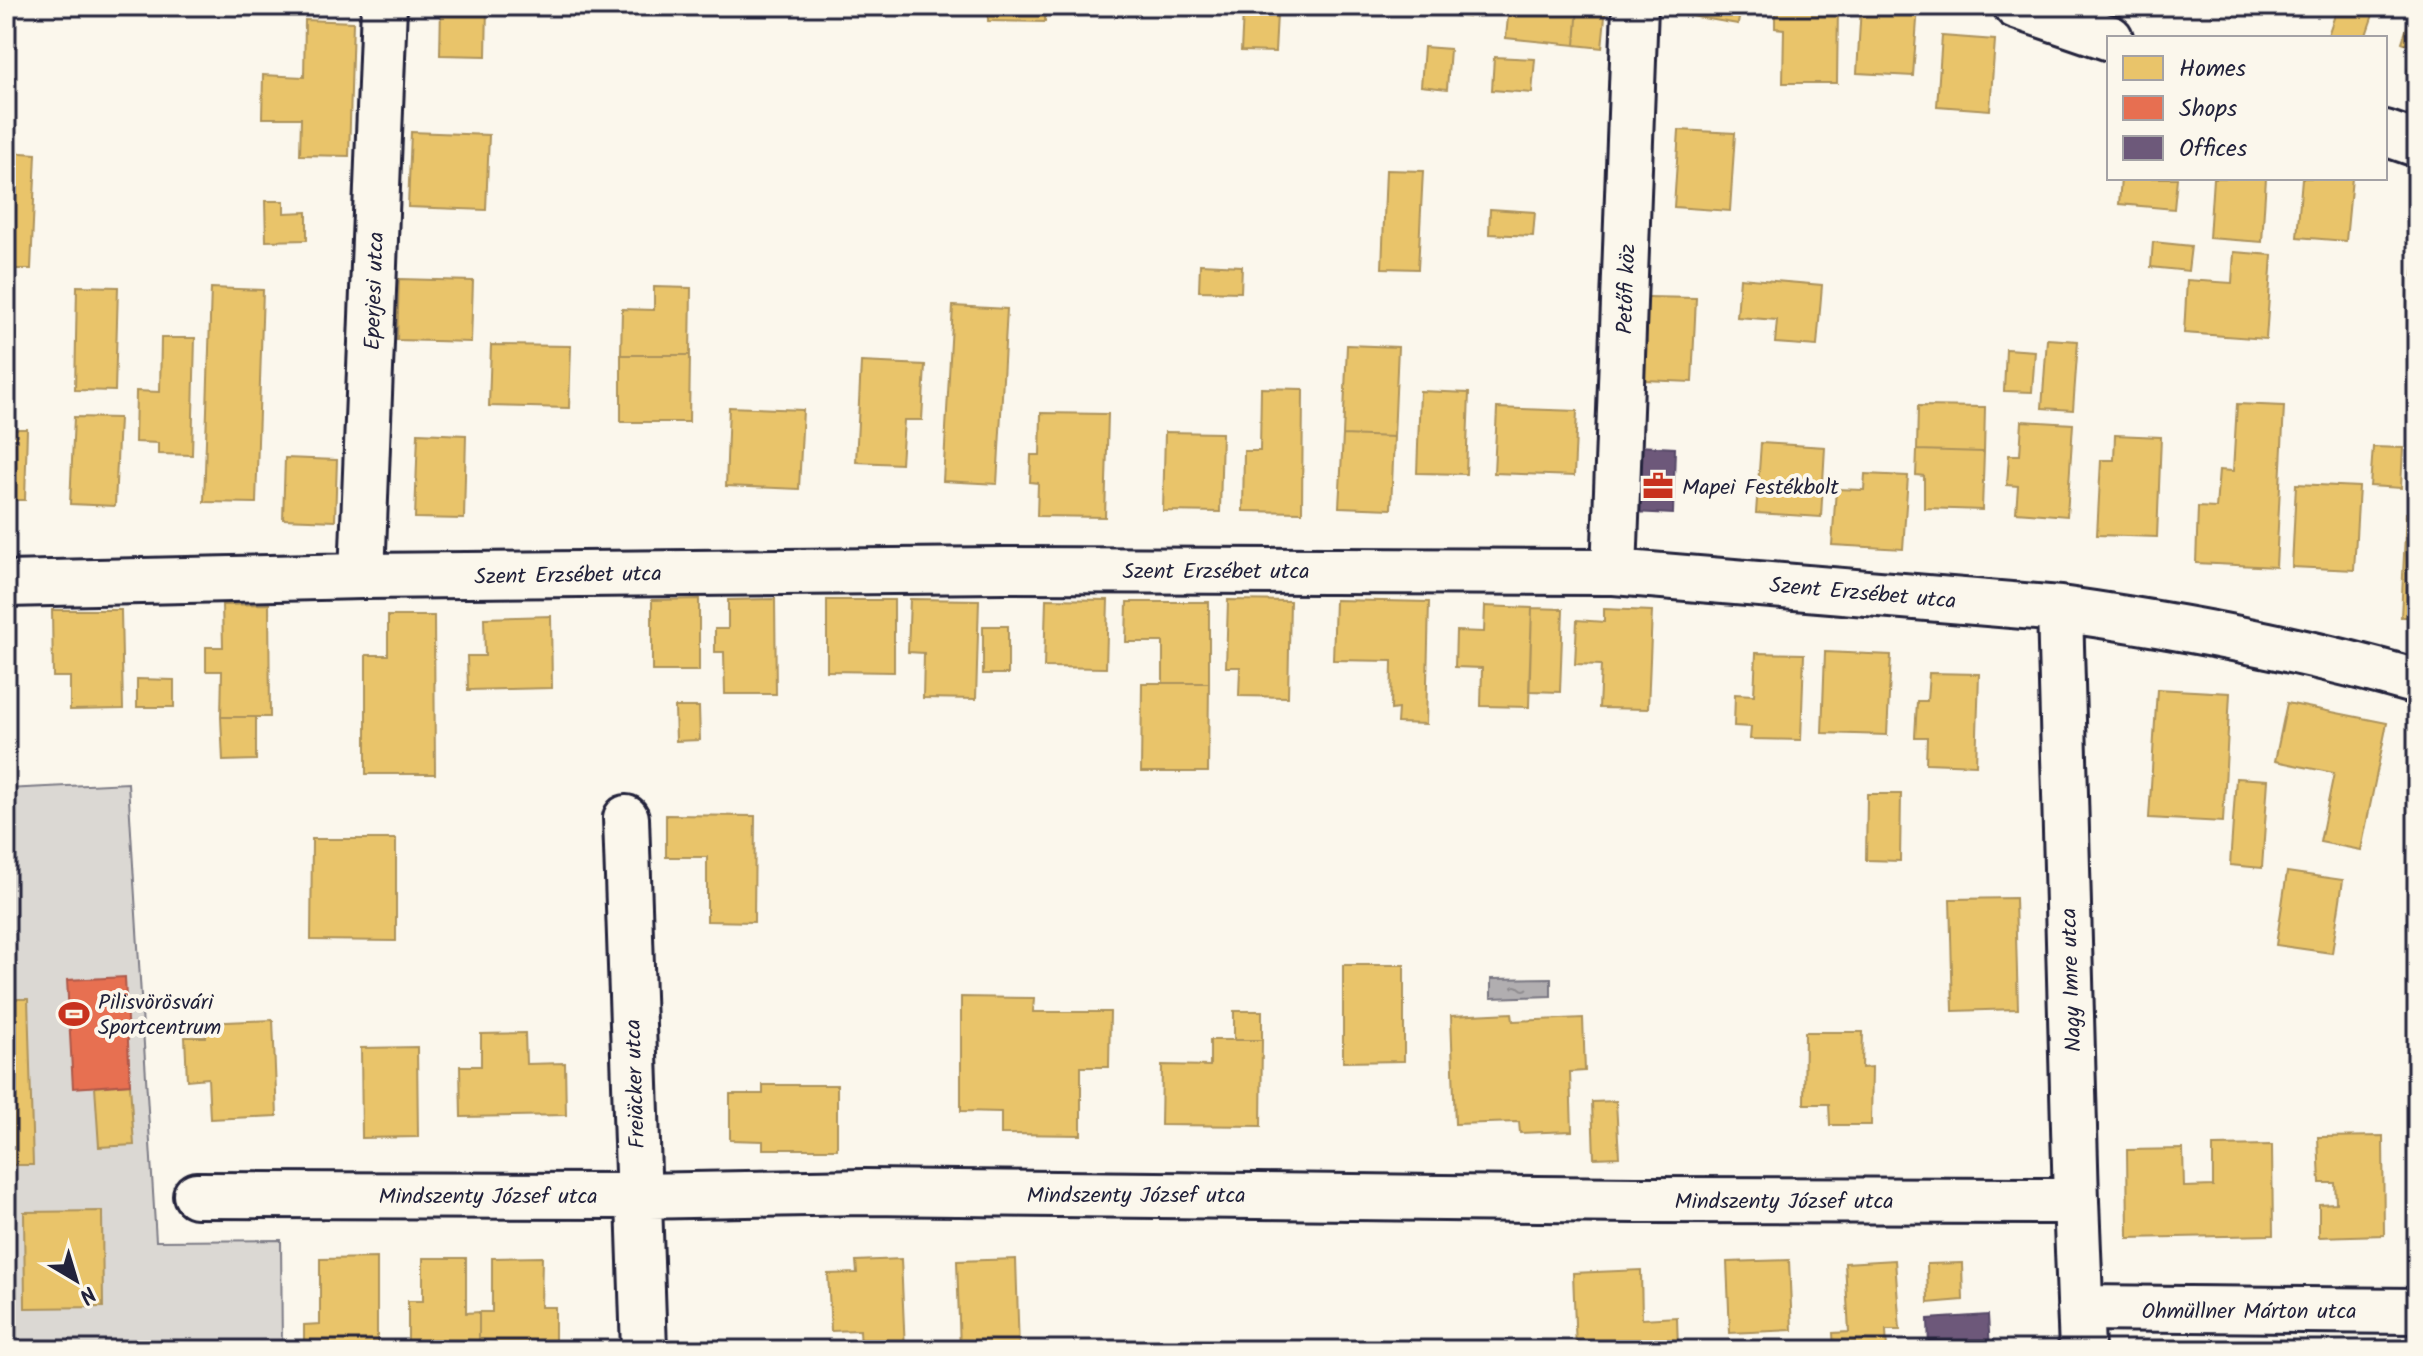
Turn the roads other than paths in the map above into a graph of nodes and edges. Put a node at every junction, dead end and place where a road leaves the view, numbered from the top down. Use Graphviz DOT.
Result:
graph roads {
  1 [pos="384,6"];
  2 [pos="1635,6"];
  3 [pos="2016,6"];
  4 [pos="2107,37"];
  5 [pos="2387,134"];
  6 [pos="2417,144"];
  7 [pos="1614,572"];
  8 [pos="362,576"];
  9 [pos="6,584"];
  10 [pos="2060,609"];
  11 [pos="2417,682"];
  12 [pos="626,818"];
  13 [pos="196,1195"];
  14 [pos="637,1196"];
  15 [pos="2076,1201"];
  16 [pos="2417,1311"];
  17 [pos="2081,1329"];
  18 [pos="644,1350"];
  1 -- 8 [label="street, Eperjesi utca"];
  2 -- 7 [label="street, Petőfi köz"];
  3 -- 4 [label="street"];
  5 -- 6 [label="street"];
  7 -- 8 [label="street, Szent Erzsébet utca"];
  7 -- 10 [label="street, Szent Erzsébet utca"];
  8 -- 9 [label="street, Szent Erzsébet utca"];
  10 -- 11 [label="street, Szent Erzsébet utca"];
  10 -- 15 [label="street, Nagy Imre utca"];
  12 -- 14 [label="street, Freiäcker utca"];
  13 -- 14 [label="street, Mindszenty József utca"];
  14 -- 15 [label="street, Mindszenty József utca"];
  14 -- 18 [label="street, Freiäcker utca"];
  15 -- 17 [label="street, Nagy Imre utca"];
  16 -- 17 [label="street, Ohmüllner Márton utca"];
}
